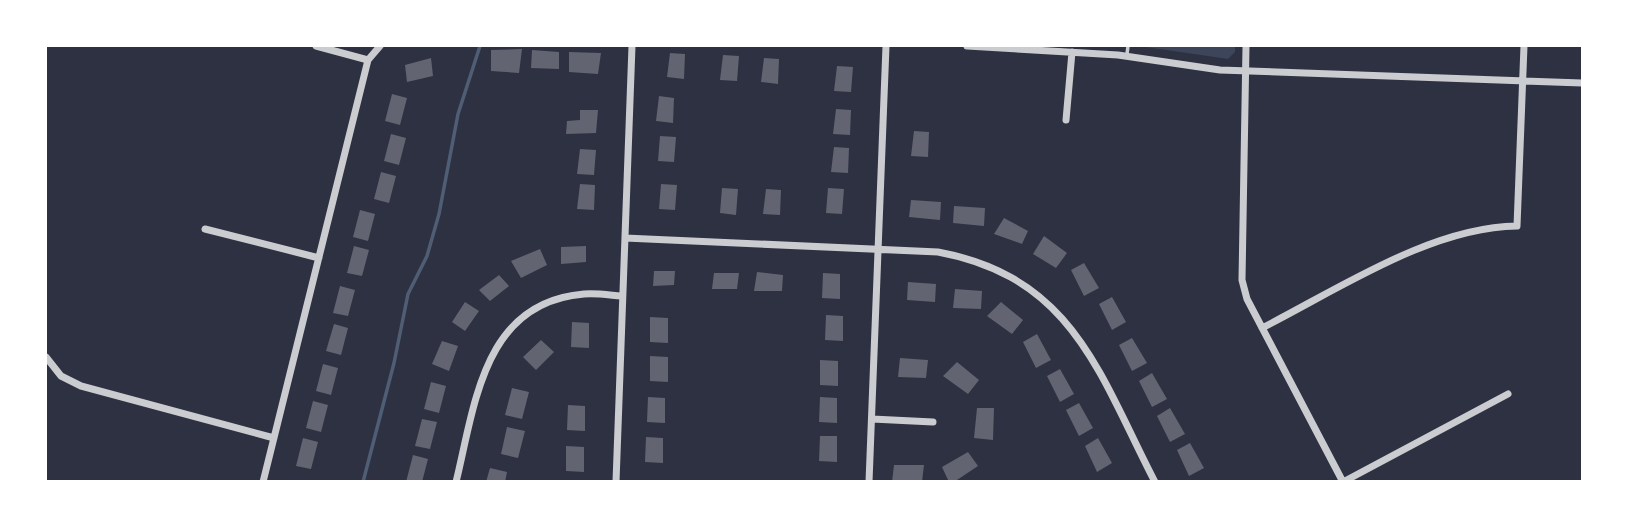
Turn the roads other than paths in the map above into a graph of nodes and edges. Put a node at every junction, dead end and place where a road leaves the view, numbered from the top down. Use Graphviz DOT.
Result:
graph roads {
  1 [pos="316,46"];
  2 [pos="380,46"];
  3 [pos="632,46"];
  4 [pos="886,46"];
  5 [pos="967,46"];
  6 [pos="1128,46"];
  7 [pos="1246,46"];
  8 [pos="1524,46"];
  9 [pos="1018,47"];
  10 [pos="1072,51"];
  11 [pos="1126,57"];
  12 [pos="368,60"];
  13 [pos="1245,70"];
  14 [pos="1522,80"];
  15 [pos="1583,83"];
  16 [pos="1066,120"];
  17 [pos="205,229"];
  18 [pos="625,238"];
  19 [pos="877,249"];
  20 [pos="318,258"];
  21 [pos="621,296"];
  22 [pos="1262,328"];
  23 [pos="46,357"];
  24 [pos="1508,394"];
  25 [pos="872,419"];
  26 [pos="933,422"];
  27 [pos="274,438"];
  28 [pos="263,481"];
  29 [pos="456,481"];
  30 [pos="616,481"];
  31 [pos="869,481"];
  32 [pos="1155,481"];
  33 [pos="1343,481"];
  1 -- 12 [label="street"];
  2 -- 12 [label="street"];
  3 -- 18 [label="street"];
  4 -- 19 [label="street"];
  5 -- 9 [label="street"];
  6 -- 11 [label="lane"];
  7 -- 13 [label="street"];
  8 -- 14 [label="street"];
  9 -- 10 [label="street"];
  10 -- 11 [label="street"];
  10 -- 16 [label="street"];
  11 -- 13 [label="street"];
  12 -- 20 [label="street"];
  13 -- 14 [label="street"];
  13 -- 22 [label="street"];
  14 -- 15 [label="street"];
  14 -- 22 [label="street"];
  17 -- 20 [label="street"];
  18 -- 19 [label="street"];
  18 -- 21 [label="street"];
  19 -- 25 [label="street"];
  19 -- 32 [label="street"];
  20 -- 27 [label="street"];
  21 -- 29 [label="street"];
  21 -- 30 [label="street"];
  22 -- 33 [label="street"];
  23 -- 27 [label="street"];
  24 -- 33 [label="street"];
  25 -- 26 [label="street"];
  25 -- 31 [label="street"];
  27 -- 28 [label="street"];
}
